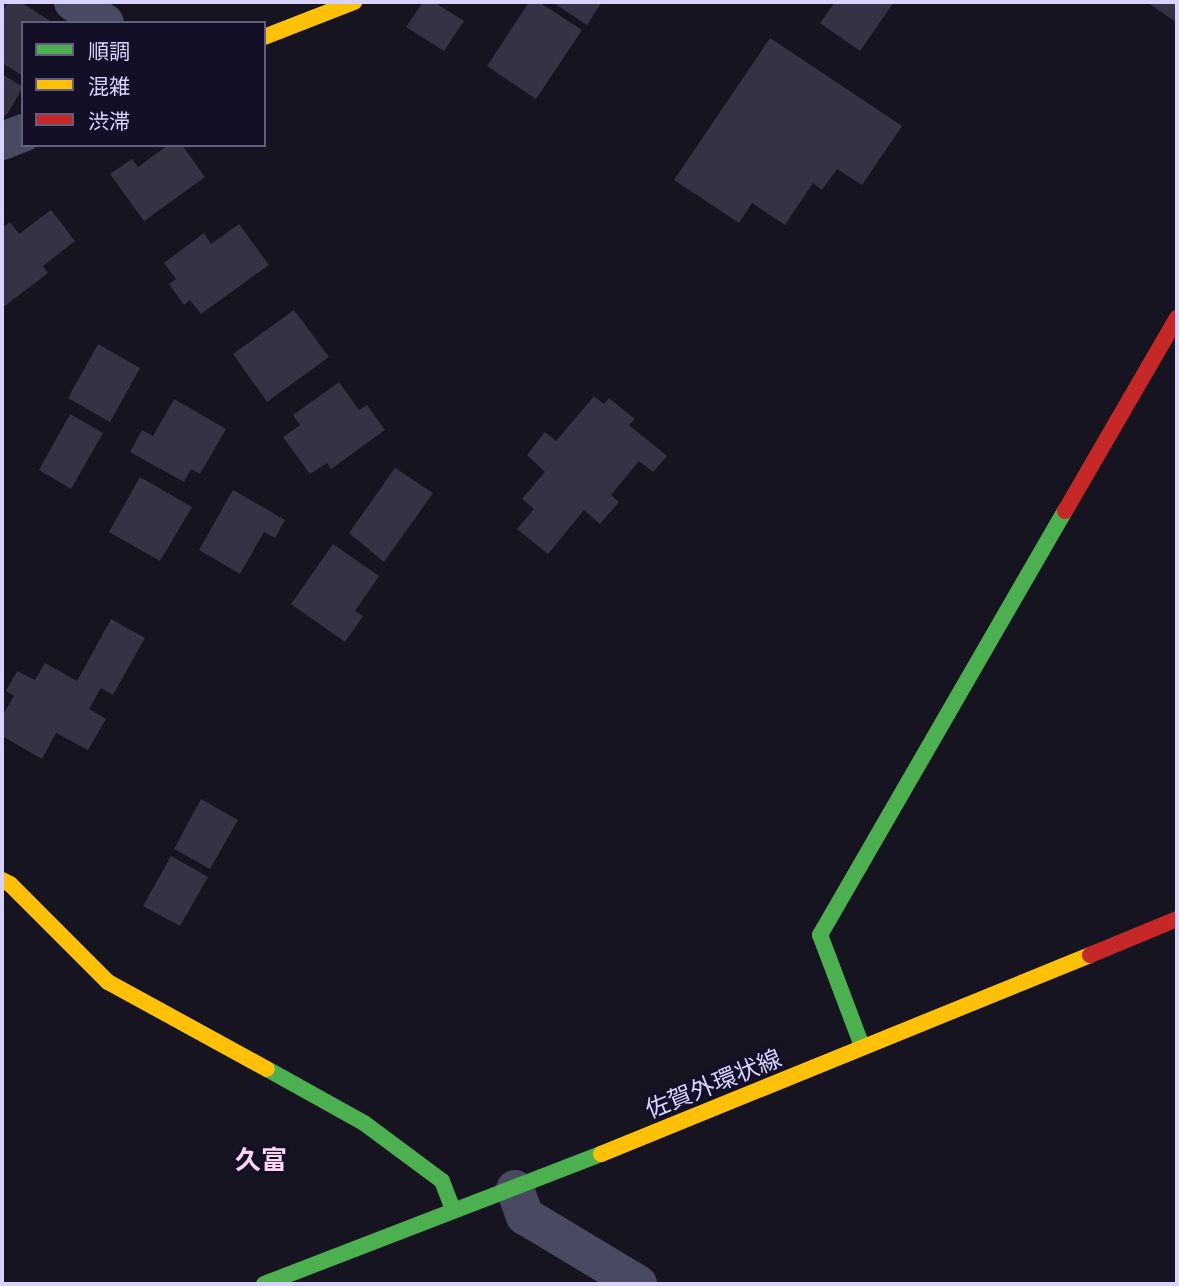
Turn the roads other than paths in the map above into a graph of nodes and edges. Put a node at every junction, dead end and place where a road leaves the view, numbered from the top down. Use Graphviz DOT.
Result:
graph roads {
  1 [pos="73,2"];
  2 [pos="354,2"];
  3 [pos="102,21"];
  4 [pos="266,36"];
  5 [pos="21,134"];
  6 [pos="2,141"];
  7 [pos="1177,317"];
  8 [pos="2,880"];
  9 [pos="1177,919"];
  10 [pos="862,1046"];
  11 [pos="515,1189"];
  12 [pos="453,1209"];
  13 [pos="264,1284"];
  14 [pos="638,1284"];
  1 -- 3 [label="street"];
  2 -- 4 [label="street"];
  5 -- 6 [label="street"];
  7 -- 10 [label="street"];
  8 -- 12 [label="street"];
  9 -- 10 [label="street, 佐賀外環状線"];
  10 -- 11 [label="street, 佐賀外環状線"];
  11 -- 12 [label="street, 佐賀外環状線"];
  11 -- 14 [label="street"];
  12 -- 13 [label="street, 佐賀外環状線"];
}
